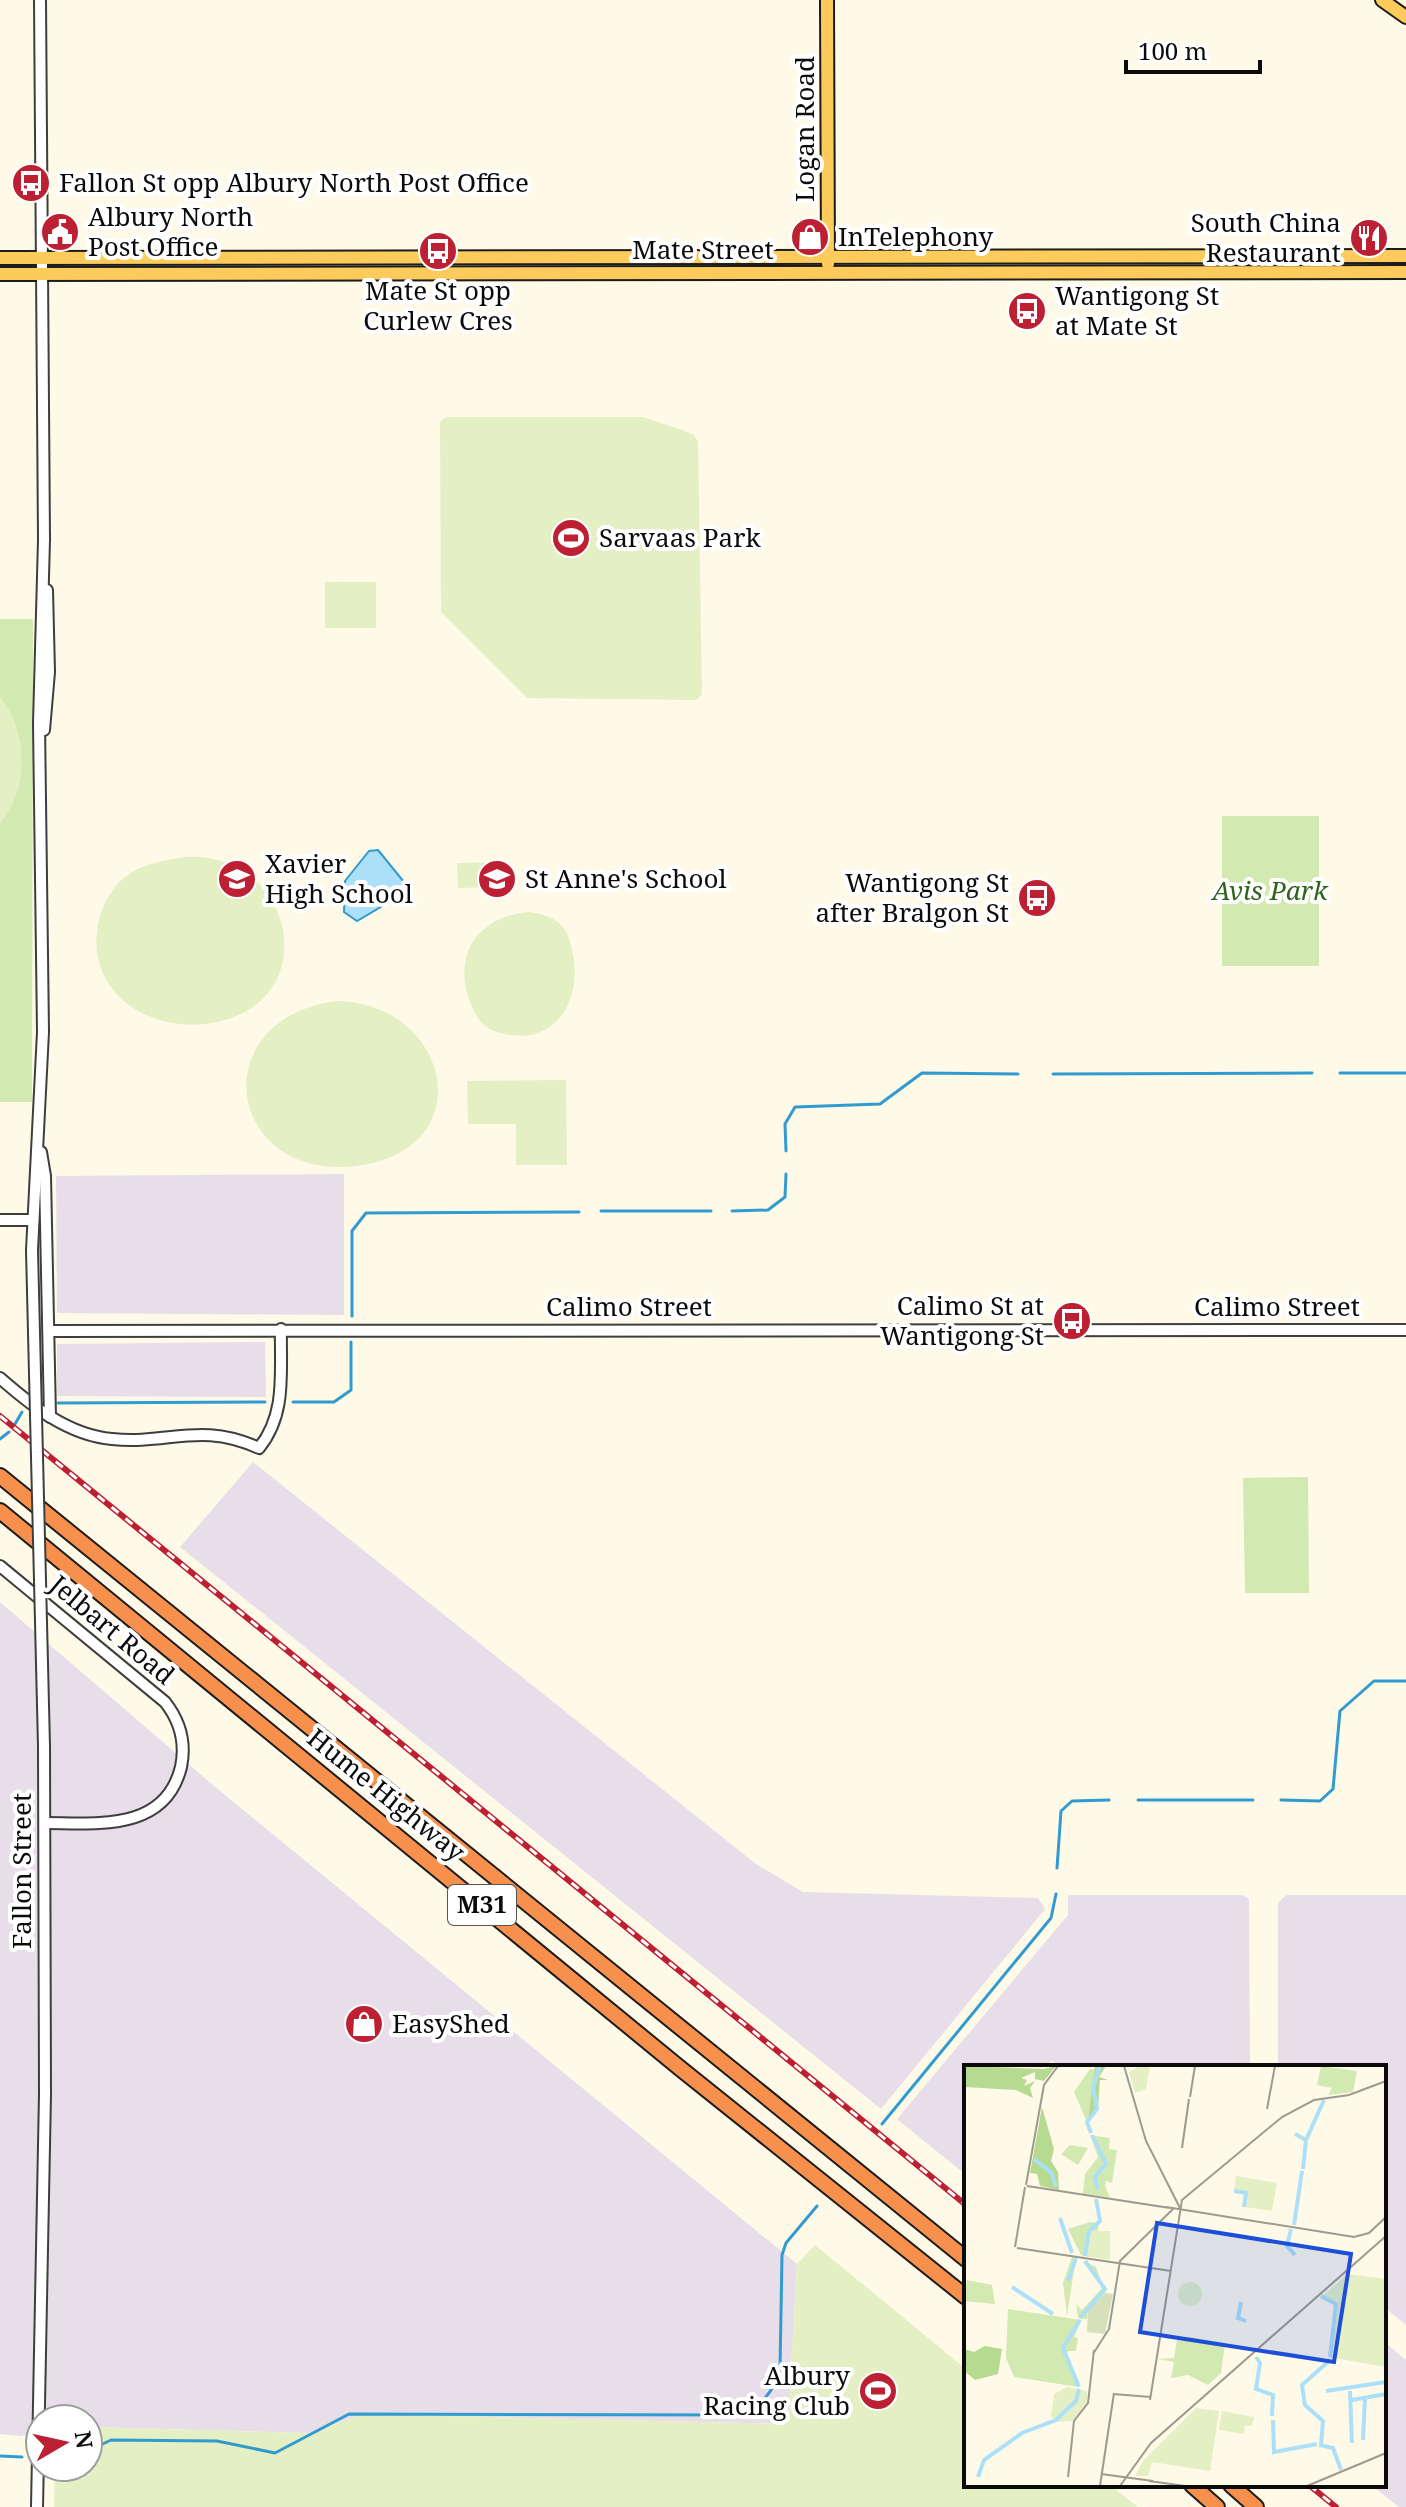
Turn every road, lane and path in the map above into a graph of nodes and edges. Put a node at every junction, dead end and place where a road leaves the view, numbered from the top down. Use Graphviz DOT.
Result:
graph roads {
  1 [pos="40,0"];
  2 [pos="827,0"];
  3 [pos="1382,0"];
  4 [pos="1406,17"];
  5 [pos="1406,256"];
  6 [pos="40,257"];
  7 [pos="828,257"];
  8 [pos="0,258"];
  9 [pos="827,272"];
  10 [pos="1406,272"];
  11 [pos="40,273"];
  12 [pos="0,274"];
  13 [pos="38,1134"];
  14 [pos="0,1220"];
  15 [pos="33,1220"];
  16 [pos="281,1329"];
  17 [pos="1406,1330"];
  18 [pos="49,1331"];
  19 [pos="0,1378"];
  20 [pos="50,1417"];
  21 [pos="0,1476"];
  22 [pos="0,1511"];
  23 [pos="0,1566"];
  24 [pos="45,1823"];
  25 [pos="964,2257"];
  26 [pos="964,2295"];
  27 [pos="1194,2487"];
  28 [pos="1233,2487"];
  29 [pos="37,2507"];
  30 [pos="1217,2507"];
  31 [pos="1256,2507"];
  1 -- 6 [label="street, Fallon Street"];
  2 -- 7 [label="main road, Logan Road"];
  3 -- 4 [label="main road"];
  5 -- 7 [label="main road, Mate Street"];
  6 -- 7 [label="main road, Mate Street"];
  6 -- 8 [label="main road, Mate Street"];
  6 -- 11 [label="street, Fallon Street"];
  7 -- 9 [label="main road, Logan Road"];
  9 -- 10 [label="main road, Mate Street"];
  9 -- 11 [label="main road, Mate Street"];
  11 -- 12 [label="main road, Mate Street"];
  11 -- 13 [label="street, Fallon Street"];
  13 -- 15 [label="street, Fallon Street"];
  13 -- 18 [label="street"];
  14 -- 15 [label="street"];
  15 -- 24 [label="street, Fallon Street, bridge"];
  16 -- 17 [label="street, Calimo Street"];
  16 -- 18 [label="street, Calimo Street"];
  16 -- 20 [label="street"];
  18 -- 20 [label="street"];
  19 -- 20 [label="street"];
  21 -- 25 [label="highway, Hume Highway / M31"];
  22 -- 26 [label="highway, Hume Highway / M31"];
  23 -- 24 [label="street, Jelbart Road"];
  24 -- 29 [label="street, Fallon Street"];
  27 -- 30 [label="highway"];
  28 -- 31 [label="highway"];
}
